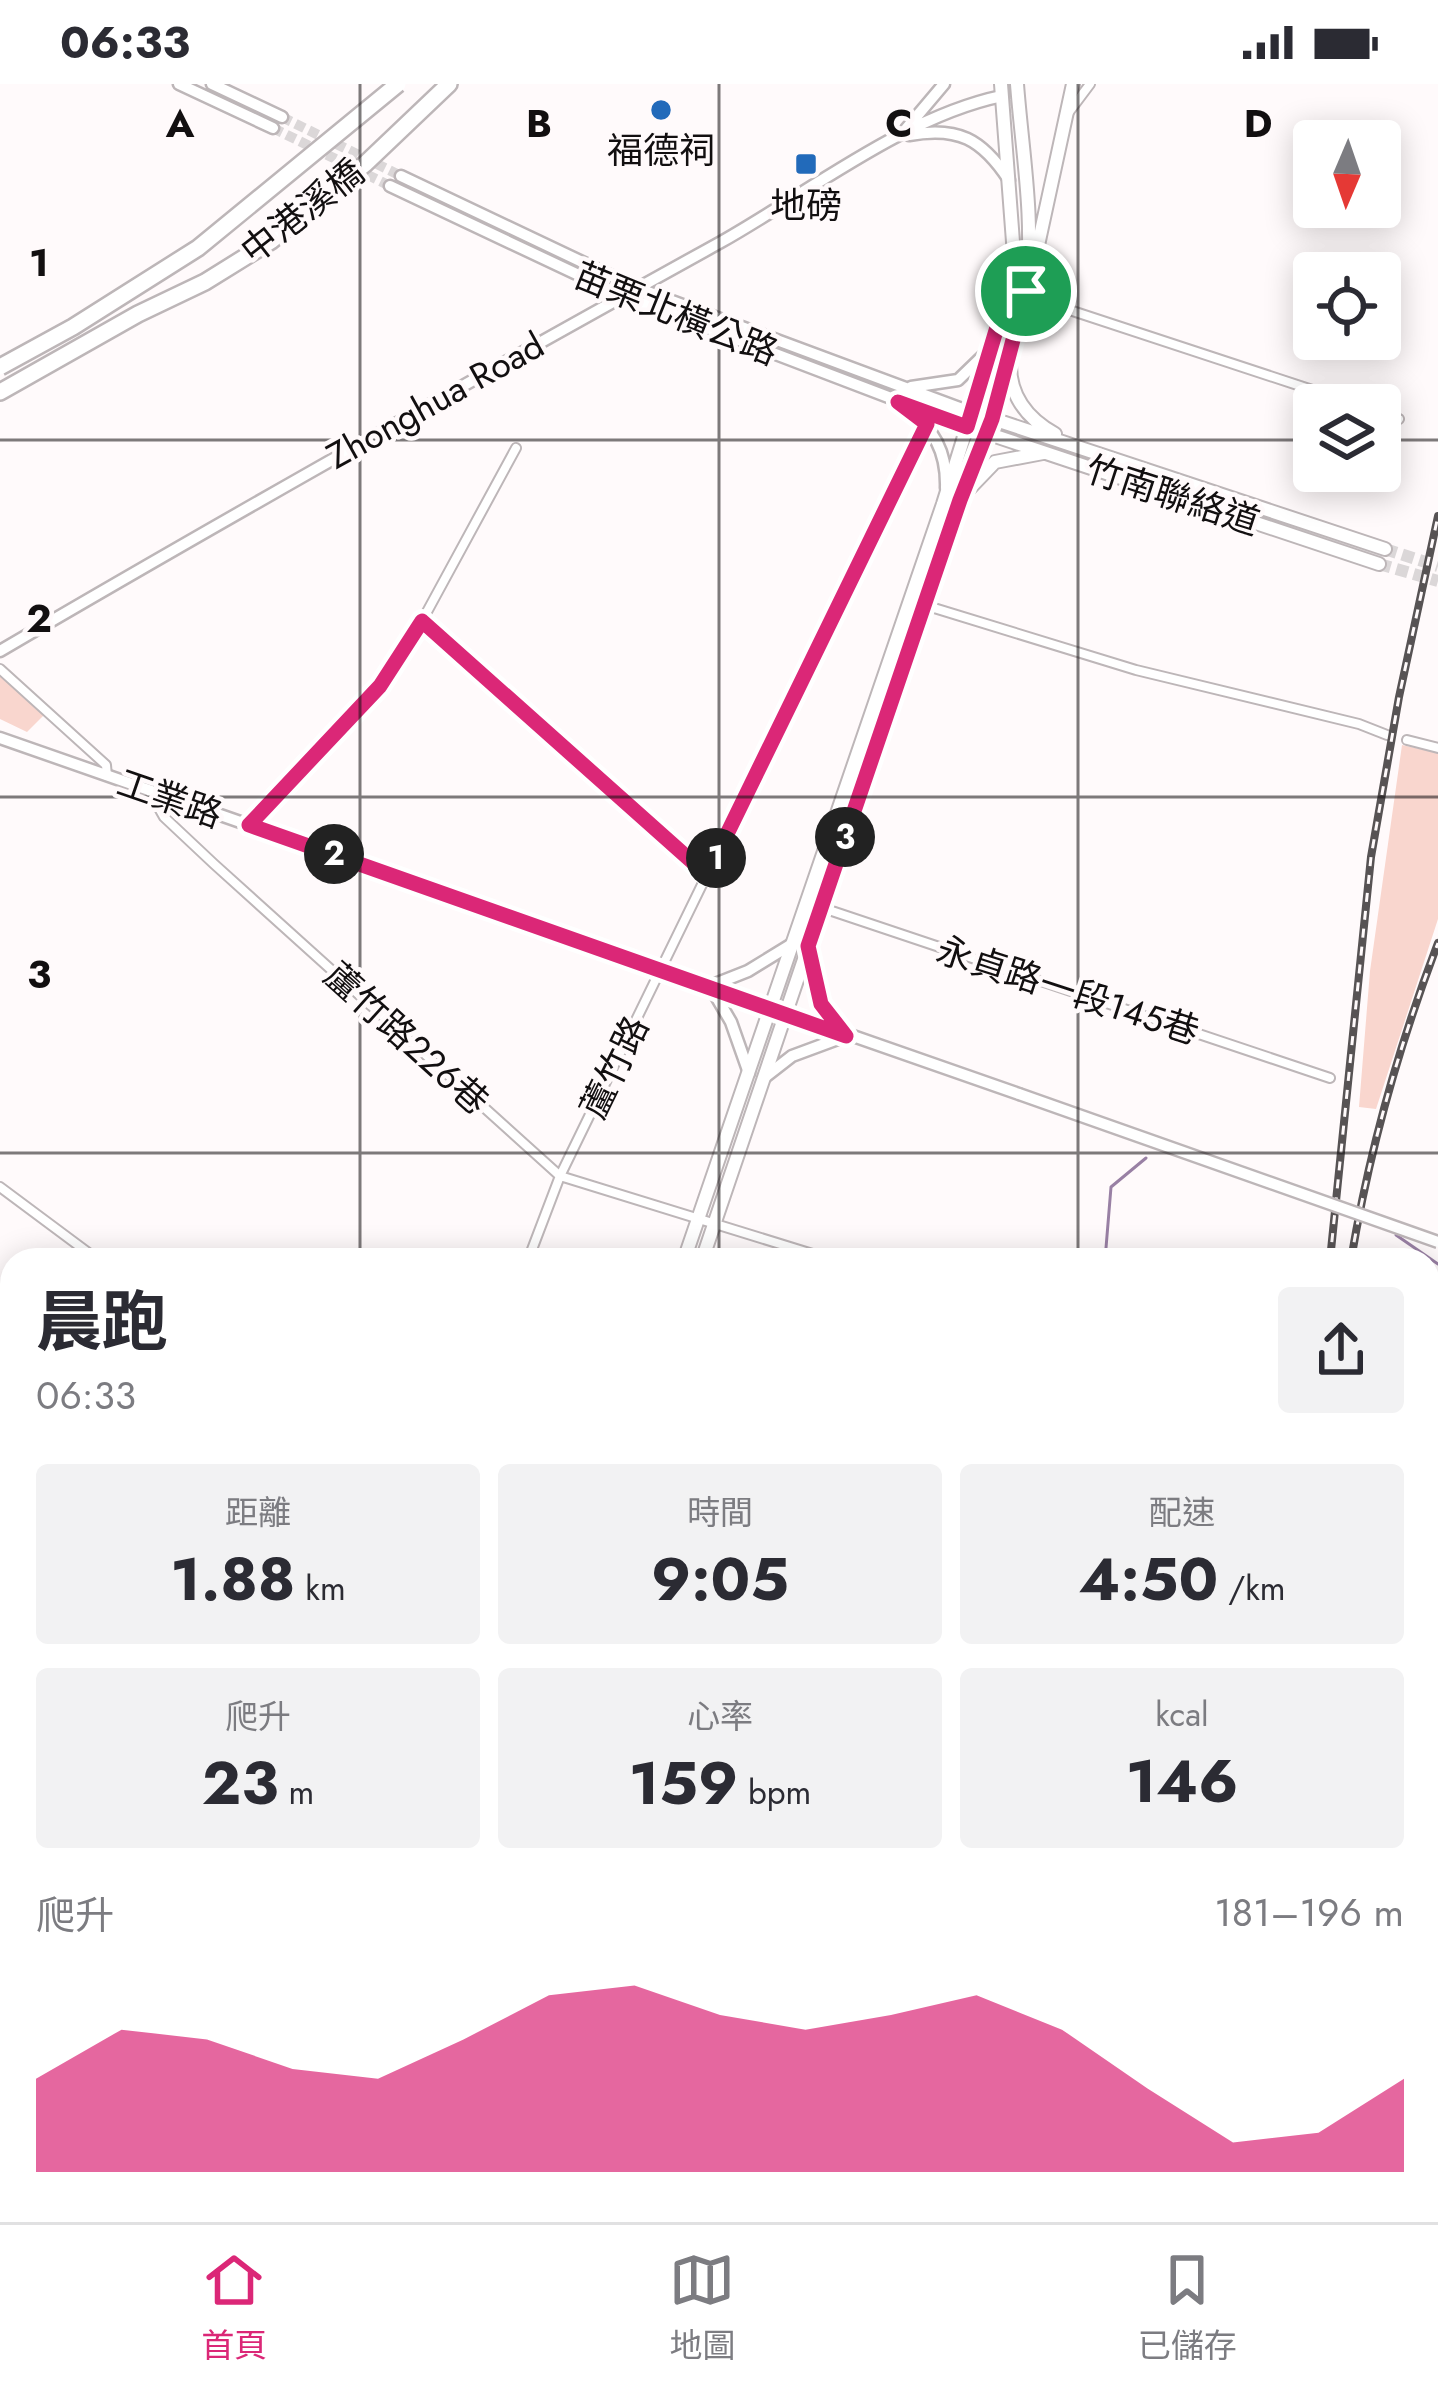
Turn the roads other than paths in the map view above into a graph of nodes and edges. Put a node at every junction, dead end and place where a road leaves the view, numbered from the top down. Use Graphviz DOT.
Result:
graph roads {
  1 [pos="179,84"];
  2 [pos="212,84"];
  3 [pos="398,84"];
  4 [pos="448,84"];
  5 [pos="944,84"];
  6 [pos="1073,84"];
  7 [pos="1090,84"];
  8 [pos="1021,86"];
  9 [pos="1001,90"];
  10 [pos="1068,113"];
  11 [pos="282,117"];
  12 [pos="272,128"];
  13 [pos="900,136"];
  14 [pos="401,176"];
  15 [pos="1010,183"];
  16 [pos="390,185"];
  17 [pos="994,272"];
  18 [pos="1010,284"];
  19 [pos="637,288"];
  20 [pos="1026,291"];
  21 [pos="621,295"];
  22 [pos="994,344"];
  23 [pos="1010,352"];
  24 [pos="0,367"];
  25 [pos="1294,384"];
  26 [pos="904,387"];
  27 [pos="0,392"];
  28 [pos="898,402"];
  29 [pos="970,420"];
  30 [pos="927,424"];
  31 [pos="989,426"];
  32 [pos="516,448"];
  33 [pos="1083,449"];
  34 [pos="1045,452"];
  35 [pos="953,498"];
  36 [pos="1385,548"];
  37 [pos="1379,564"];
  38 [pos="910,602"];
  39 [pos="925,604"];
  40 [pos="422,621"];
  41 [pos="0,651"];
  42 [pos="0,669"];
  43 [pos="1387,735"];
  44 [pos="0,738"];
  45 [pos="1407,740"];
  46 [pos="1438,748"];
  47 [pos="107,776"];
  48 [pos="149,791"];
  49 [pos="249,825"];
  50 [pos="707,875"];
  51 [pos="805,902"];
  52 [pos="820,908"];
  53 [pos="792,944"];
  54 [pos="808,946"];
  55 [pos="663,969"];
  56 [pos="710,986"];
  57 [pos="770,1009"];
  58 [pos="785,1015"];
  59 [pos="846,1036"];
  60 [pos="756,1076"];
  61 [pos="1330,1078"];
  62 [pos="560,1176"];
  63 [pos="0,1187"];
  64 [pos="707,1220"];
  65 [pos="1438,1242"];
  66 [pos="82,1248"];
  67 [pos="533,1248"];
  68 [pos="691,1248"];
  69 [pos="704,1248"];
  70 [pos="794,1248"];
  1 -- 12 [label="street"];
  2 -- 11 [label="street"];
  3 -- 24 [label="highway, bridge"];
  4 -- 27 [label="highway, 中港溪橋"];
  5 -- 13 [label="street"];
  6 -- 10 [label="main road"];
  7 -- 10 [label="street"];
  8 -- 9 [label="main road"];
  8 -- 20 [label="main road"];
  9 -- 13 [label="street, Zhonghua Road"];
  9 -- 15 [label="main road"];
  10 -- 20 [label="main road"];
  13 -- 15 [label="street"];
  13 -- 19 [label="street, Zhonghua Road"];
  14 -- 19 [label="street, 苗栗北橫公路"];
  15 -- 18 [label="main road"];
  16 -- 21 [label="street, 苗栗北橫公路"];
  17 -- 18 [label="street"];
  18 -- 20 [label="street"];
  18 -- 22 [label="main road"];
  19 -- 21 [label="street, Zhonghua Road"];
  19 -- 26 [label="street, 苗栗北橫公路"];
  20 -- 23 [label="main road"];
  20 -- 25 [label="street"];
  21 -- 28 [label="street, 苗栗北橫公路"];
  21 -- 41 [label="street, Zhonghua Road"];
  22 -- 26 [label="street"];
  22 -- 29 [label="main road"];
  23 -- 31 [label="main road"];
  23 -- 33 [label="main road"];
  26 -- 29 [label="street, 苗栗北橫公路"];
  28 -- 29 [label="street, 苗栗北橫公路"];
  28 -- 30 [label="street"];
  29 -- 31 [label="main road, 竹南聯絡道"];
  29 -- 35 [label="main road"];
  30 -- 35 [label="street"];
  30 -- 50 [label="street, 蘆竹路"];
  31 -- 33 [label="main road, 竹南聯絡道"];
  31 -- 34 [label="main road, 竹南聯絡道"];
  31 -- 35 [label="main road"];
  32 -- 40 [label="street"];
  33 -- 36 [label="main road, 竹南聯絡道"];
  34 -- 35 [label="main road"];
  34 -- 37 [label="main road, 竹南聯絡道"];
  35 -- 38 [label="main road"];
  35 -- 39 [label="main road"];
  38 -- 39 [label="street"];
  38 -- 51 [label="main road"];
  39 -- 43 [label="street"];
  39 -- 52 [label="main road"];
  40 -- 49 [label="street"];
  40 -- 50 [label="street"];
  42 -- 47 [label="street"];
  44 -- 47 [label="street, 工業路"];
  45 -- 46 [label="street"];
  47 -- 48 [label="street, 工業路"];
  48 -- 49 [label="street, 工業路"];
  48 -- 62 [label="street, 蘆竹路226巷"];
  49 -- 55 [label="street, 工業路"];
  50 -- 55 [label="street, 蘆竹路"];
  51 -- 52 [label="street, 永貞路一段145巷"];
  51 -- 53 [label="main road"];
  52 -- 54 [label="main road"];
  52 -- 61 [label="street, 永貞路一段145巷"];
  53 -- 56 [label="street"];
  53 -- 57 [label="main road"];
  54 -- 58 [label="main road"];
  54 -- 59 [label="street"];
  55 -- 56 [label="street, 工業路"];
  55 -- 62 [label="street, 蘆竹路"];
  56 -- 57 [label="street, 工業路"];
  56 -- 60 [label="street"];
  57 -- 58 [label="street, 工業路"];
  57 -- 60 [label="main road"];
  58 -- 59 [label="street, 工業路"];
  58 -- 60 [label="main road"];
  59 -- 60 [label="street"];
  59 -- 65 [label="street, 工業路, bridge"];
  60 -- 64 [label="main road"];
  62 -- 64 [label="street, 蘆竹路226巷"];
  62 -- 67 [label="street, 蘆竹路"];
  63 -- 66 [label="street"];
  64 -- 68 [label="main road"];
  64 -- 69 [label="main road"];
  64 -- 70 [label="street, 蘆竹路226巷"];
}
